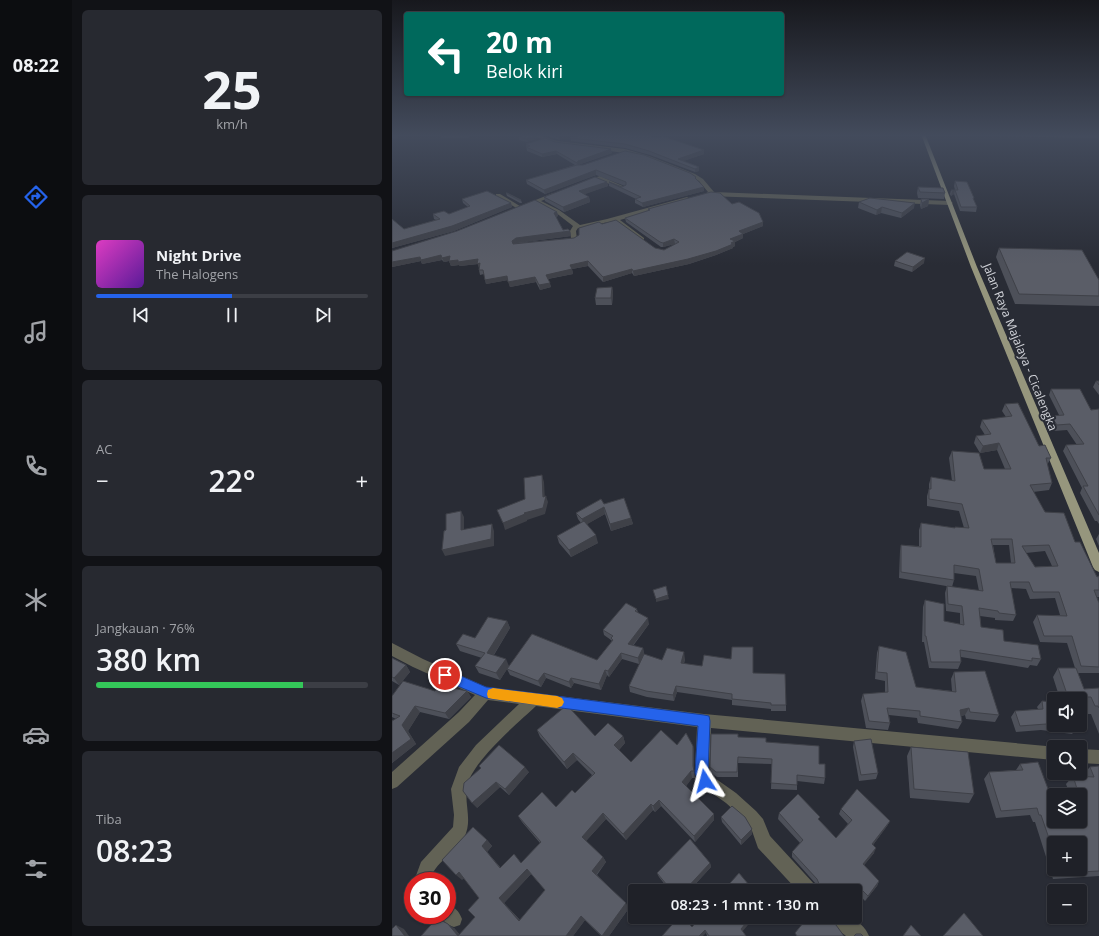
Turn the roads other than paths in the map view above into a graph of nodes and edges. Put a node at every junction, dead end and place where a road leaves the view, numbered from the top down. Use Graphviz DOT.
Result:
graph roads {
  1 [pos="697,178"];
  2 [pos="940,178"];
  3 [pos="576,186"];
  4 [pos="623,188"];
  5 [pos="562,191"];
  6 [pos="711,193"];
  7 [pos="498,195"];
  8 [pos="704,195"];
  9 [pos="697,196"];
  10 [pos="950,203"];
  11 [pos="528,204"];
  12 [pos="513,210"];
  13 [pos="615,219"];
  14 [pos="576,226"];
  15 [pos="557,242"];
  16 [pos="647,242"];
  17 [pos="1097,555"];
  18 [pos="1099,567"];
  19 [pos="392,649"];
  20 [pos="486,693"];
  21 [pos="534,699"];
  22 [pos="704,721"];
  23 [pos="1047,753"];
  24 [pos="1087,756"];
  25 [pos="1099,757"];
  26 [pos="392,782"];
  27 [pos="424,872"];
  28 [pos="803,884"];
  29 [pos="845,924"];
  30 [pos="860,936"];
  1 -- 6 [label="street"];
  2 -- 10 [label="main road, Jalan Raya Majalaya - Cicalengka"];
  3 -- 4 [label="street"];
  5 -- 11 [label="street"];
  6 -- 8 [label="street"];
  6 -- 10 [label="street"];
  7 -- 11 [label="street"];
  9 -- 13 [label="street"];
  10 -- 17 [label="main road, Jalan Raya Majalaya - Cicalengka"];
  11 -- 12 [label="street"];
  11 -- 14 [label="street"];
  13 -- 14 [label="street"];
  13 -- 16 [label="street"];
  14 -- 15 [label="street"];
  17 -- 18 [label="main road, Jalan Raya Majalaya - Cicalengka"];
  19 -- 20 [label="street"];
  20 -- 21 [label="street"];
  20 -- 26 [label="street"];
  21 -- 22 [label="street"];
  21 -- 27 [label="street"];
  22 -- 23 [label="street"];
  22 -- 28 [label="street"];
  24 -- 25 [label="street"];
  29 -- 30 [label="street"];
}
